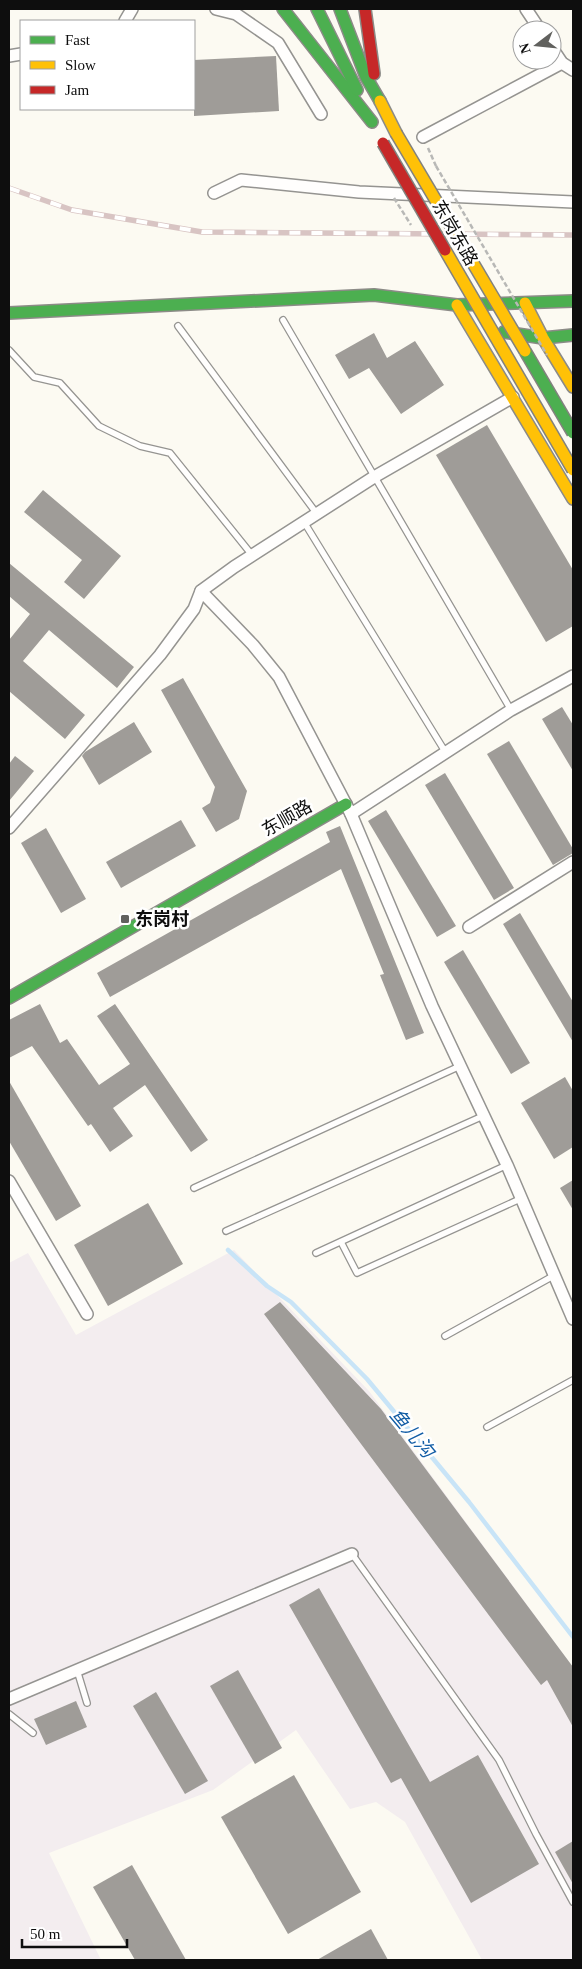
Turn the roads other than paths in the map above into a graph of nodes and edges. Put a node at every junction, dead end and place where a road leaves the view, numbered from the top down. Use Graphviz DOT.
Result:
graph roads {
  1 [pos="132,9"];
  2 [pos="216,9"];
  3 [pos="306,9"];
  4 [pos="317,9"];
  5 [pos="340,9"];
  6 [pos="365,9"];
  7 [pos="526,9"];
  8 [pos="285,10"];
  9 [pos="126,20"];
  10 [pos="533,20"];
  11 [pos="562,63"];
  12 [pos="347,68"];
  13 [pos="549,70"];
  14 [pos="573,70"];
  15 [pos="380,101"];
  16 [pos="321,114"];
  17 [pos="372,122"];
  18 [pos="423,137"];
  19 [pos="214,193"];
  20 [pos="573,202"];
  21 [pos="573,301"];
  22 [pos="525,303"];
  23 [pos="457,305"];
  24 [pos="9,313"];
  25 [pos="283,320"];
  26 [pos="178,326"];
  27 [pos="472,328"];
  28 [pos="573,335"];
  29 [pos="543,338"];
  30 [pos="9,350"];
  31 [pos="573,387"];
  32 [pos="513,398"];
  33 [pos="573,433"];
  34 [pos="573,470"];
  35 [pos="374,477"];
  36 [pos="573,499"];
  37 [pos="317,514"];
  38 [pos="304,522"];
  39 [pos="252,555"];
  40 [pos="201,591"];
  41 [pos="573,676"];
  42 [pos="511,710"];
  43 [pos="446,753"];
  44 [pos="348,809"];
  45 [pos="9,828"];
  46 [pos="573,862"];
  47 [pos="469,927"];
  48 [pos="9,998"];
  49 [pos="460,1066"];
  50 [pos="483,1116"];
  51 [pos="507,1165"];
  52 [pos="9,1181"];
  53 [pos="194,1188"];
  54 [pos="520,1199"];
  55 [pos="226,1230"];
  56 [pos="341,1242"];
  57 [pos="316,1253"];
  58 [pos="555,1275"];
  59 [pos="87,1314"];
  60 [pos="573,1319"];
  61 [pos="445,1336"];
  62 [pos="573,1380"];
  63 [pos="487,1427"];
  64 [pos="352,1554"];
  65 [pos="77,1670"];
  66 [pos="9,1699"];
  67 [pos="87,1703"];
  68 [pos="9,1714"];
  69 [pos="33,1733"];
  70 [pos="573,1902"];
  1 -- 9 [label="street"];
  2 -- 16 [label="street"];
  3 -- 12 [label="main road"];
  4 -- 12 [label="main road, 东岗东路"];
  5 -- 15 [label="main road, 东岗东路"];
  6 -- 15 [label="main road"];
  7 -- 10 [label="street"];
  8 -- 17 [label="main road"];
  11 -- 14 [label="street"];
  12 -- 17 [label="main road, 东岗东路"];
  13 -- 18 [label="street"];
  15 -- 33 [label="main road, 东岗东路, bridge"];
  17 -- 34 [label="main road, 东岗东路, bridge"];
  19 -- 20 [label="street"];
  21 -- 22 [label="main road"];
  22 -- 23 [label="main road"];
  22 -- 29 [label="main road"];
  23 -- 24 [label="main road"];
  23 -- 27 [label="main road"];
  25 -- 35 [label="lane"];
  26 -- 37 [label="lane"];
  27 -- 29 [label="main road"];
  27 -- 32 [label="main road"];
  28 -- 29 [label="main road"];
  29 -- 31 [label="main road"];
  30 -- 39 [label="lane"];
  32 -- 35 [label="street"];
  32 -- 36 [label="main road"];
  35 -- 37 [label="street"];
  35 -- 42 [label="lane"];
  37 -- 38 [label="street"];
  38 -- 39 [label="street"];
  38 -- 43 [label="lane"];
  39 -- 40 [label="street"];
  40 -- 44 [label="street"];
  40 -- 45 [label="street"];
  41 -- 42 [label="street, 东顺路"];
  42 -- 43 [label="street, 东顺路"];
  43 -- 44 [label="street, 东顺路"];
  44 -- 48 [label="main road, 东顺路"];
  44 -- 49 [label="street"];
  46 -- 47 [label="street"];
  49 -- 50 [label="street"];
  49 -- 53 [label="lane"];
  50 -- 51 [label="street"];
  50 -- 55 [label="lane"];
  51 -- 54 [label="street"];
  51 -- 56 [label="lane"];
  52 -- 59 [label="street"];
  54 -- 56 [label="lane"];
  54 -- 58 [label="street"];
  56 -- 57 [label="lane"];
  58 -- 60 [label="street"];
  58 -- 61 [label="lane"];
  62 -- 63 [label="lane"];
  64 -- 65 [label="street"];
  64 -- 70 [label="lane"];
  65 -- 66 [label="street"];
  65 -- 67 [label="lane"];
  68 -- 69 [label="lane"];
}
